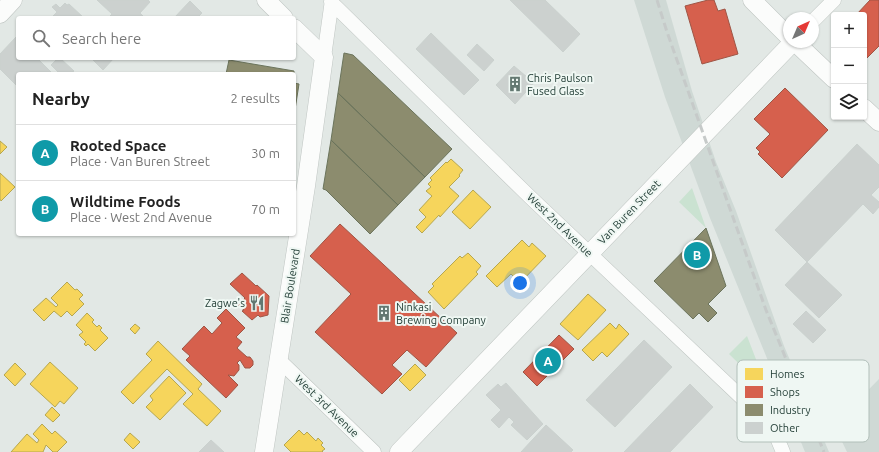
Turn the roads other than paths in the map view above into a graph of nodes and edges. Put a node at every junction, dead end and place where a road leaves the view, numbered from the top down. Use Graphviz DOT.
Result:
graph roads {
  1 [pos="13,0"];
  2 [pos="266,0"];
  3 [pos="752,0"];
  4 [pos="834,0"];
  5 [pos="331,1"];
  6 [pos="0,14"];
  7 [pos="819,15"];
  8 [pos="282,16"];
  9 [pos="296,30"];
  10 [pos="783,31"];
  11 [pos="788,48"];
  12 [pos="800,48"];
  13 [pos="324,57"];
  14 [pos="831,76"];
  15 [pos="589,254"];
  16 [pos="279,360"];
  17 [pos="737,393"];
  18 [pos="779,442"];
  19 [pos="264,452"];
  20 [pos="374,452"];
  21 [pos="399,452"];
  22 [pos="783,452"];
  1 -- 6 [label="street"];
  2 -- 8 [label="street"];
  3 -- 10 [label="street"];
  4 -- 7 [label="street"];
  5 -- 13 [label="street, Blair Boulevard"];
  5 -- 15 [label="street, West 2nd Avenue"];
  9 -- 13 [label="street"];
  11 -- 15 [label="street, Van Buren Street"];
  12 -- 14 [label="street"];
  13 -- 16 [label="street, Blair Boulevard"];
  15 -- 17 [label="street, West 2nd Avenue"];
  15 -- 21 [label="street, Van Buren Street"];
  16 -- 19 [label="street, Blair Boulevard"];
  16 -- 20 [label="street, West 3rd Avenue"];
  18 -- 22 [label="street, West 2nd Avenue"];
}
